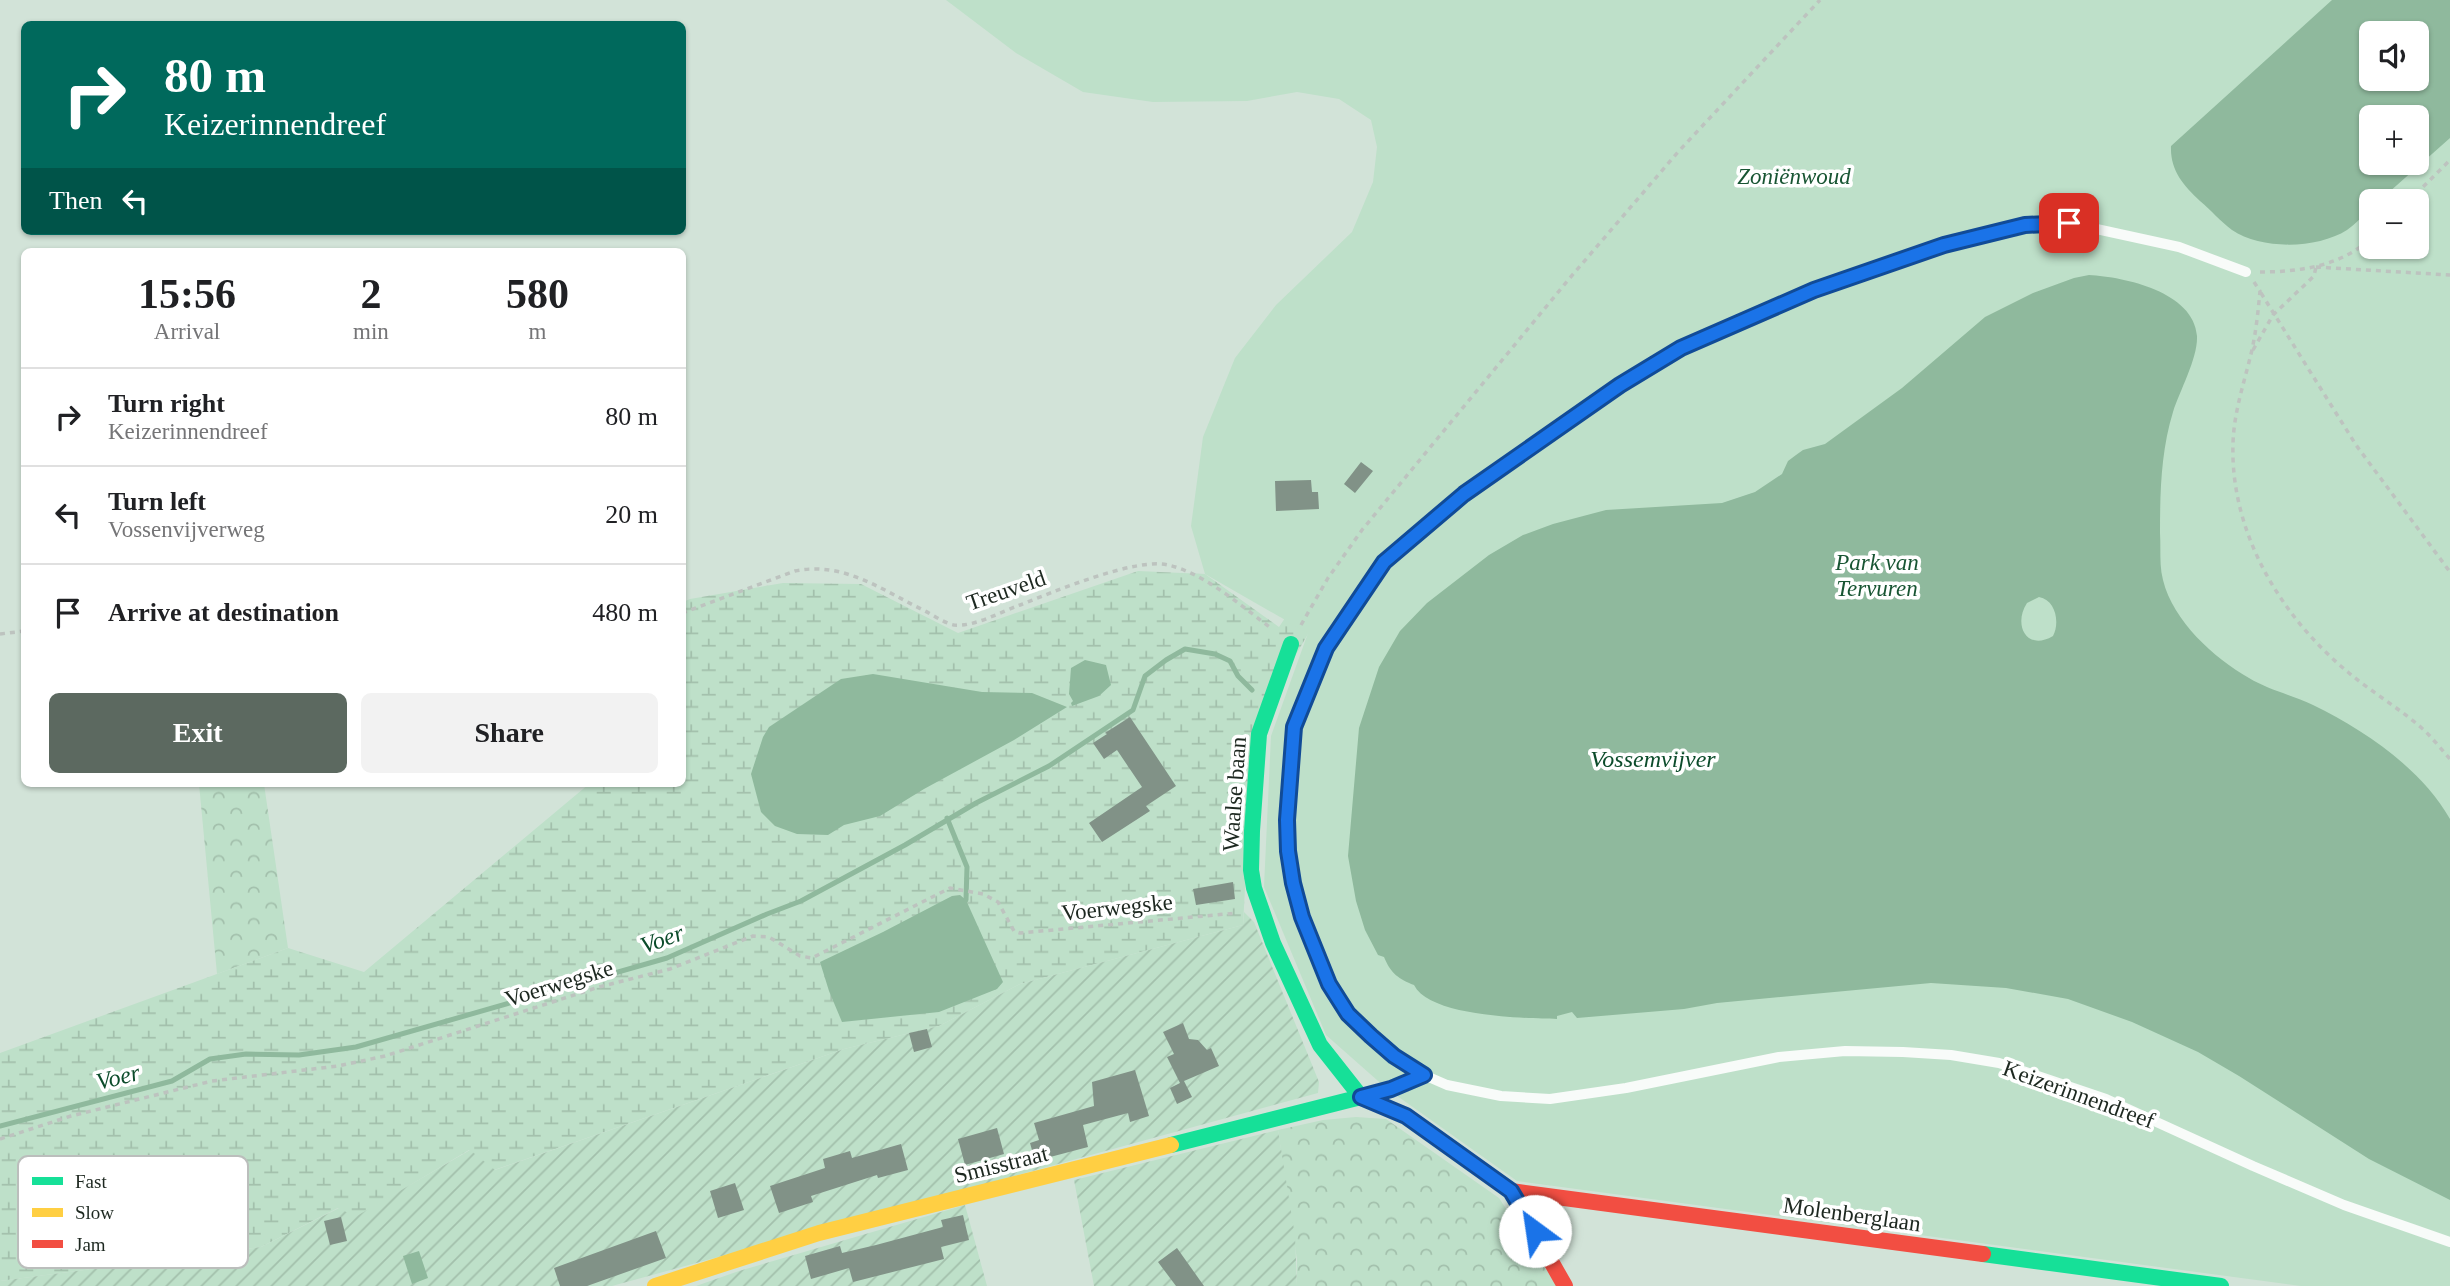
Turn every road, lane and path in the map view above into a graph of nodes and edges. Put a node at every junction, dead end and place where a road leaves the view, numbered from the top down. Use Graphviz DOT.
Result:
graph roads {
  1 [pos="1819,0"];
  2 [pos="2450,160"];
  3 [pos="2421,189"];
  4 [pos="2359,250"];
  5 [pos="2316,267"];
  6 [pos="2246,272"];
  7 [pos="2450,275"];
  8 [pos="2259,291"];
  9 [pos="2273,316"];
  10 [pos="2251,353"];
  11 [pos="2450,572"];
  12 [pos="686,612"];
  13 [pos="21,631"];
  14 [pos="0,634"];
  15 [pos="1291,644"];
  16 [pos="2450,759"];
  17 [pos="1260,910"];
  18 [pos="1424,1075"];
  19 [pos="1361,1097"];
  20 [pos="0,1139"];
  21 [pos="1511,1191"];
  22 [pos="2450,1242"];
  23 [pos="2187,1284"];
  24 [pos="655,1286"];
  25 [pos="1564,1286"];
  26 [pos="2221,1286"];
  1 -- 15 [label="path"];
  2 -- 3 [label="path"];
  4 -- 5 [label="path"];
  5 -- 6 [label="path"];
  5 -- 7 [label="path"];
  5 -- 9 [label="path"];
  6 -- 8 [label="path"];
  6 -- 18 [label="lane, Keizerinnendreef"];
  8 -- 9 [label="path"];
  8 -- 10 [label="path"];
  9 -- 10 [label="path"];
  9 -- 11 [label="path"];
  10 -- 16 [label="path"];
  12 -- 15 [label="path, Treuveld"];
  13 -- 14 [label="path"];
  15 -- 17 [label="street, Waalse baan"];
  17 -- 19 [label="street, Waalse baan"];
  17 -- 20 [label="path, Voerwegske"];
  18 -- 19 [label="lane"];
  18 -- 22 [label="lane, Keizerinnendreef"];
  19 -- 21 [label="street"];
  19 -- 24 [label="street, Smisstraat"];
  21 -- 23 [label="street, Molenberglaan"];
  21 -- 25 [label="street"];
  23 -- 26 [label="street, Molenberglaan"];
}
